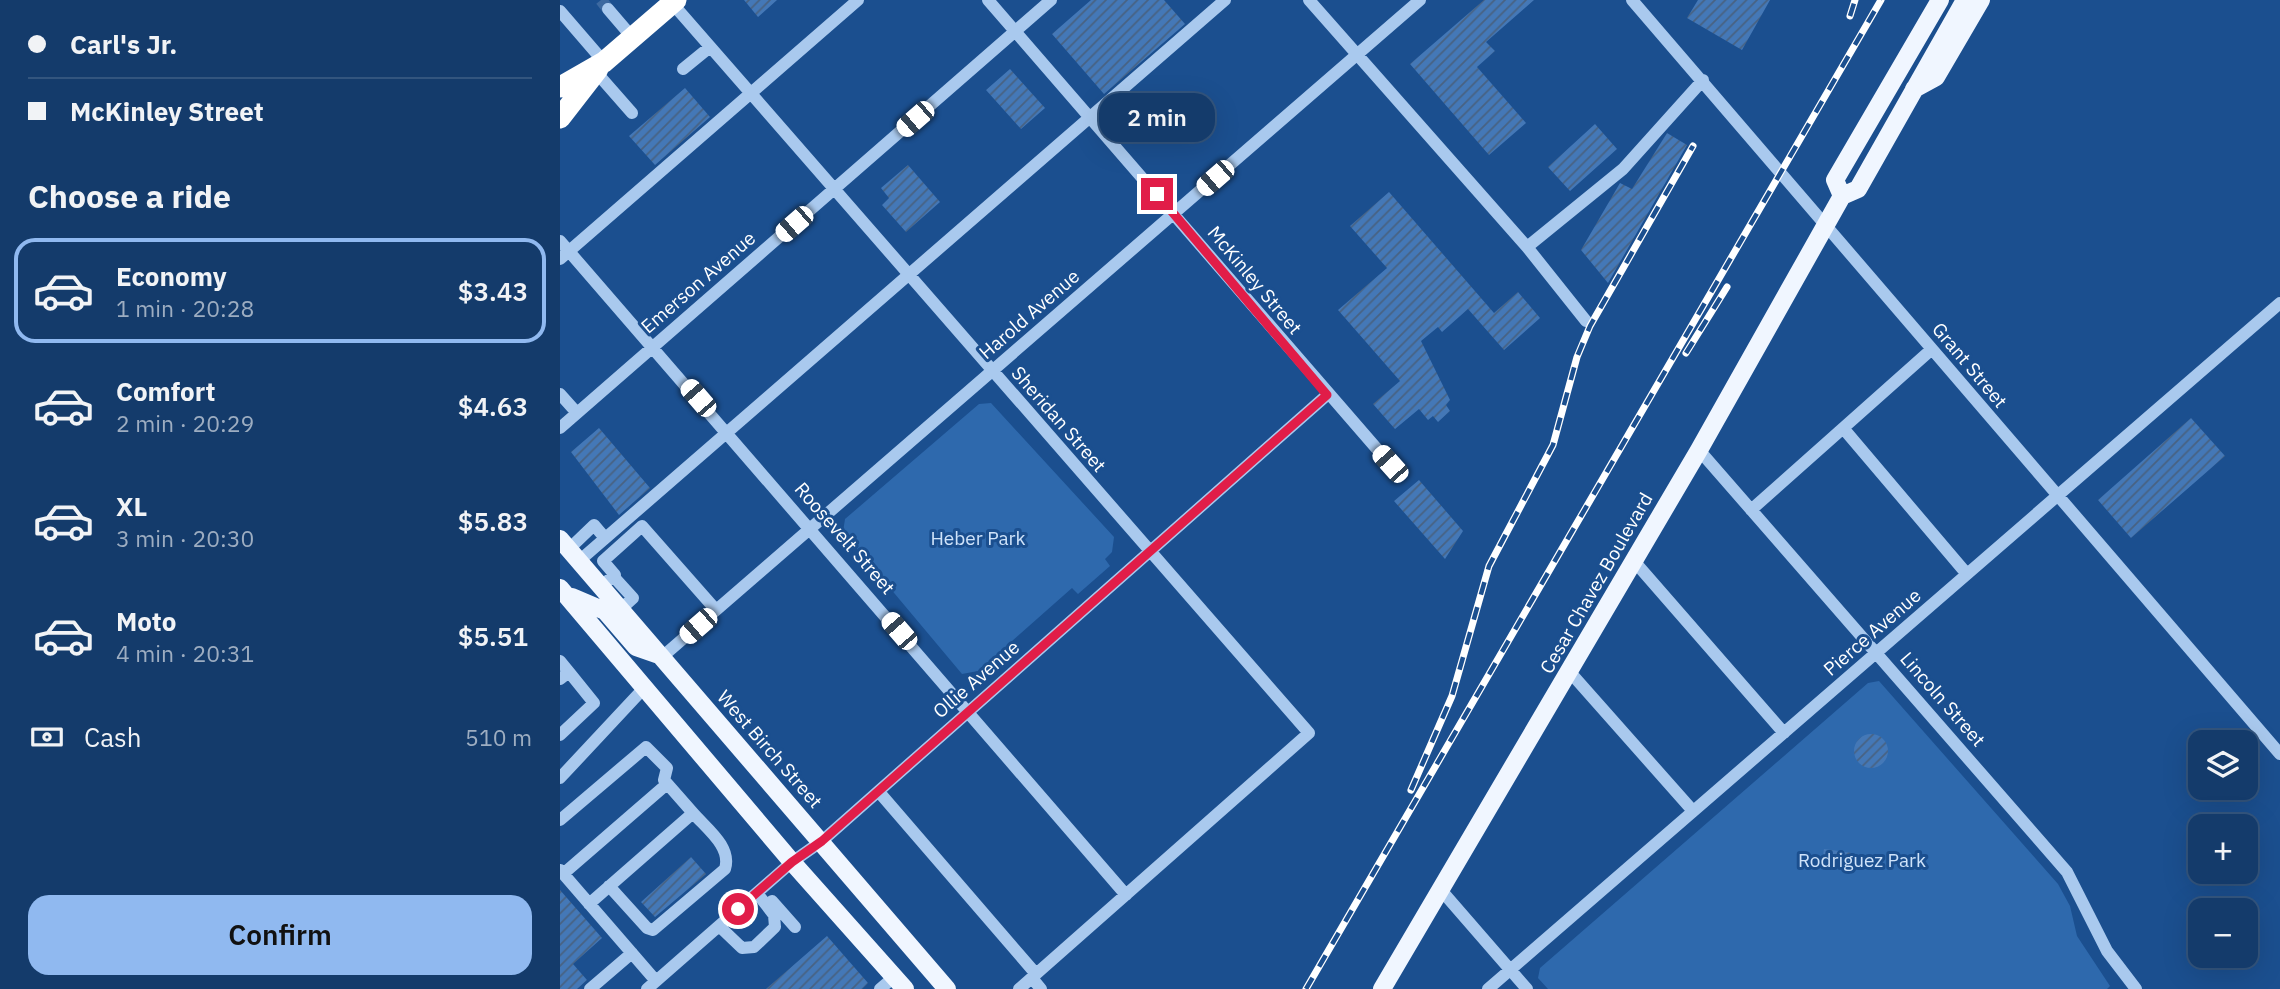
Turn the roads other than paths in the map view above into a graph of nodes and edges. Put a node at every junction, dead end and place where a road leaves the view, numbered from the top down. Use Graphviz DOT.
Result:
graph roads {
  1 [pos="858,0"];
  2 [pos="989,0"];
  3 [pos="1051,0"];
  4 [pos="1225,0"];
  5 [pos="1308,0"];
  6 [pos="1420,0"];
  7 [pos="1632,0"];
  8 [pos="1940,0"];
  9 [pos="1965,0"];
  10 [pos="1980,0"];
  11 [pos="668,3"];
  12 [pos="608,9"];
  13 [pos="560,11"];
  14 [pos="1015,30"];
  15 [pos="632,37"];
  16 [pos="710,47"];
  17 [pos="1356,55"];
  18 [pos="600,67"];
  19 [pos="683,69"];
  20 [pos="1703,80"];
  21 [pos="560,87"];
  22 [pos="1914,89"];
  23 [pos="750,93"];
  24 [pos="632,113"];
  25 [pos="1090,117"];
  26 [pos="560,118"];
  27 [pos="834,189"];
  28 [pos="1842,196"];
  29 [pos="1174,214"];
  30 [pos="1827,226"];
  31 [pos="1527,247"];
  32 [pos="563,250"];
  33 [pos="908,275"];
  34 [pos="2280,303"];
  35 [pos="1586,321"];
  36 [pos="653,347"];
  37 [pos="1932,349"];
  38 [pos="991,371"];
  39 [pos="560,394"];
  40 [pos="1327,395"];
  41 [pos="577,413"];
  42 [pos="560,428"];
  43 [pos="1843,428"];
  44 [pos="727,432"];
  45 [pos="1699,450"];
  46 [pos="1390,464"];
  47 [pos="2056,496"];
  48 [pos="1751,510"];
  49 [pos="811,528"];
  50 [pos="569,550"];
  51 [pos="1151,553"];
  52 [pos="1634,561"];
  53 [pos="1966,573"];
  54 [pos="607,581"];
  55 [pos="563,591"];
  56 [pos="716,610"];
  57 [pos="1877,653"];
  58 [pos="662,657"];
  59 [pos="560,661"];
  60 [pos="1569,671"];
  61 [pos="565,676"];
  62 [pos="645,687"];
  63 [pos="969,711"];
  64 [pos="1784,733"];
  65 [pos="560,735"];
  66 [pos="2280,754"];
  67 [pos="560,778"];
  68 [pos="667,784"];
  69 [pos="878,792"];
  70 [pos="1693,811"];
  71 [pos="693,813"];
  72 [pos="560,820"];
  73 [pos="822,841"];
  74 [pos="792,862"];
  75 [pos="562,872"];
  76 [pos="610,886"];
  77 [pos="1441,890"];
  78 [pos="759,891"];
  79 [pos="1126,895"];
  80 [pos="589,904"];
  81 [pos="719,926"];
  82 [pos="795,927"];
  83 [pos="632,953"];
  84 [pos="1511,970"];
  85 [pos="1034,976"];
  86 [pos="899,983"];
  87 [pos="652,986"];
  88 [pos="590,989"];
  89 [pos="880,989"];
  90 [pos="947,989"];
  91 [pos="1019,989"];
  92 [pos="1041,989"];
  93 [pos="1382,989"];
  94 [pos="1488,989"];
  95 [pos="1527,989"];
  96 [pos="2136,989"];
  1 -- 23 [label="street"];
  2 -- 14 [label="street, McKinley Street"];
  3 -- 14 [label="street, Emerson Avenue"];
  4 -- 25 [label="street"];
  5 -- 17 [label="street"];
  6 -- 17 [label="street, Harold Avenue"];
  7 -- 20 [label="street, Grant Street"];
  8 -- 28 [label="main road, Cesar Chavez Boulevard"];
  9 -- 22 [label="main road, Cesar Chavez Boulevard"];
  10 -- 22 [label="main road"];
  11 -- 15 [label="highway"];
  11 -- 16 [label="street, Sheridan Street"];
  12 -- 15 [label="street"];
  13 -- 18 [label="street"];
  14 -- 25 [label="street, McKinley Street"];
  14 -- 27 [label="street, Emerson Avenue"];
  15 -- 18 [label="highway"];
  16 -- 19 [label="street"];
  16 -- 23 [label="street, Sheridan Street"];
  17 -- 29 [label="street, Harold Avenue"];
  17 -- 31 [label="street"];
  18 -- 21 [label="highway"];
  18 -- 24 [label="street"];
  18 -- 26 [label="highway"];
  20 -- 30 [label="street, Grant Street"];
  20 -- 31 [label="street"];
  22 -- 28 [label="main road, Cesar Chavez Boulevard"];
  23 -- 27 [label="street, Sheridan Street"];
  23 -- 32 [label="street"];
  25 -- 29 [label="street, McKinley Street"];
  25 -- 33 [label="street"];
  27 -- 33 [label="street, Sheridan Street"];
  27 -- 36 [label="street, Emerson Avenue"];
  28 -- 30 [label="main road, Cesar Chavez Boulevard"];
  29 -- 38 [label="street, Harold Avenue"];
  29 -- 40 [label="street, McKinley Street"];
  30 -- 37 [label="street, Grant Street"];
  30 -- 45 [label="main road, Cesar Chavez Boulevard"];
  31 -- 35 [label="street"];
  32 -- 36 [label="street, Roosevelt Street"];
  33 -- 38 [label="street, Sheridan Street"];
  33 -- 44 [label="street"];
  34 -- 47 [label="street, Pierce Avenue"];
  36 -- 41 [label="street, Emerson Avenue"];
  36 -- 44 [label="street, Roosevelt Street"];
  37 -- 43 [label="street"];
  37 -- 47 [label="street, Grant Street"];
  38 -- 49 [label="street, Harold Avenue"];
  38 -- 51 [label="street, Sheridan Street"];
  39 -- 41 [label="street"];
  40 -- 46 [label="street, McKinley Street"];
  40 -- 51 [label="street, Ollie Avenue"];
  41 -- 42 [label="street, Emerson Avenue"];
  43 -- 48 [label="street"];
  43 -- 53 [label="street"];
  44 -- 49 [label="street, Roosevelt Street"];
  44 -- 50 [label="street"];
  45 -- 48 [label="street, Lincoln Street"];
  45 -- 52 [label="main road, Cesar Chavez Boulevard"];
  47 -- 53 [label="street, Pierce Avenue"];
  47 -- 66 [label="street, Grant Street"];
  48 -- 57 [label="street, Lincoln Street"];
  49 -- 56 [label="street, Harold Avenue"];
  49 -- 63 [label="street, Roosevelt Street"];
  50 -- 54 [label="main road, West Birch Street"];
  51 -- 63 [label="street, Ollie Avenue"];
  51 -- 79 [label="street, Sheridan Street"];
  52 -- 60 [label="main road, Cesar Chavez Boulevard"];
  52 -- 64 [label="street"];
  53 -- 57 [label="street, Pierce Avenue"];
  54 -- 56 [label="street"];
  54 -- 58 [label="main road, West Birch Street"];
  55 -- 58 [label="main road"];
  55 -- 62 [label="main road"];
  56 -- 58 [label="street, Harold Avenue"];
  57 -- 64 [label="street, Pierce Avenue"];
  57 -- 96 [label="street, Lincoln Street"];
  58 -- 73 [label="main road, West Birch Street"];
  59 -- 61 [label="street"];
  60 -- 70 [label="street"];
  60 -- 77 [label="main road, Cesar Chavez Boulevard"];
  61 -- 65 [label="street"];
  62 -- 67 [label="street"];
  62 -- 74 [label="main road"];
  63 -- 69 [label="street, Ollie Avenue"];
  63 -- 79 [label="street, Roosevelt Street"];
  64 -- 70 [label="street, Pierce Avenue"];
  68 -- 71 [label="street"];
  68 -- 72 [label="street"];
  68 -- 75 [label="street"];
  69 -- 73 [label="street, Ollie Avenue"];
  69 -- 85 [label="street"];
  70 -- 84 [label="street, Pierce Avenue"];
  71 -- 76 [label="street"];
  71 -- 76 [label="street"];
  73 -- 74 [label="street, Ollie Avenue"];
  73 -- 90 [label="main road, West Birch Street"];
  74 -- 78 [label="street, Ollie Avenue"];
  74 -- 86 [label="main road"];
  75 -- 80 [label="street"];
  76 -- 80 [label="street"];
  77 -- 84 [label="street"];
  77 -- 93 [label="main road, Cesar Chavez Boulevard"];
  78 -- 81 [label="street, Ollie Avenue"];
  78 -- 81 [label="street"];
  78 -- 82 [label="street"];
  79 -- 85 [label="street"];
  80 -- 83 [label="street"];
  81 -- 87 [label="street, Ollie Avenue"];
  83 -- 87 [label="street"];
  83 -- 88 [label="street"];
  84 -- 94 [label="street, Pierce Avenue"];
  84 -- 95 [label="street"];
  85 -- 91 [label="street"];
  85 -- 92 [label="street"];
  86 -- 89 [label="street"];
}
